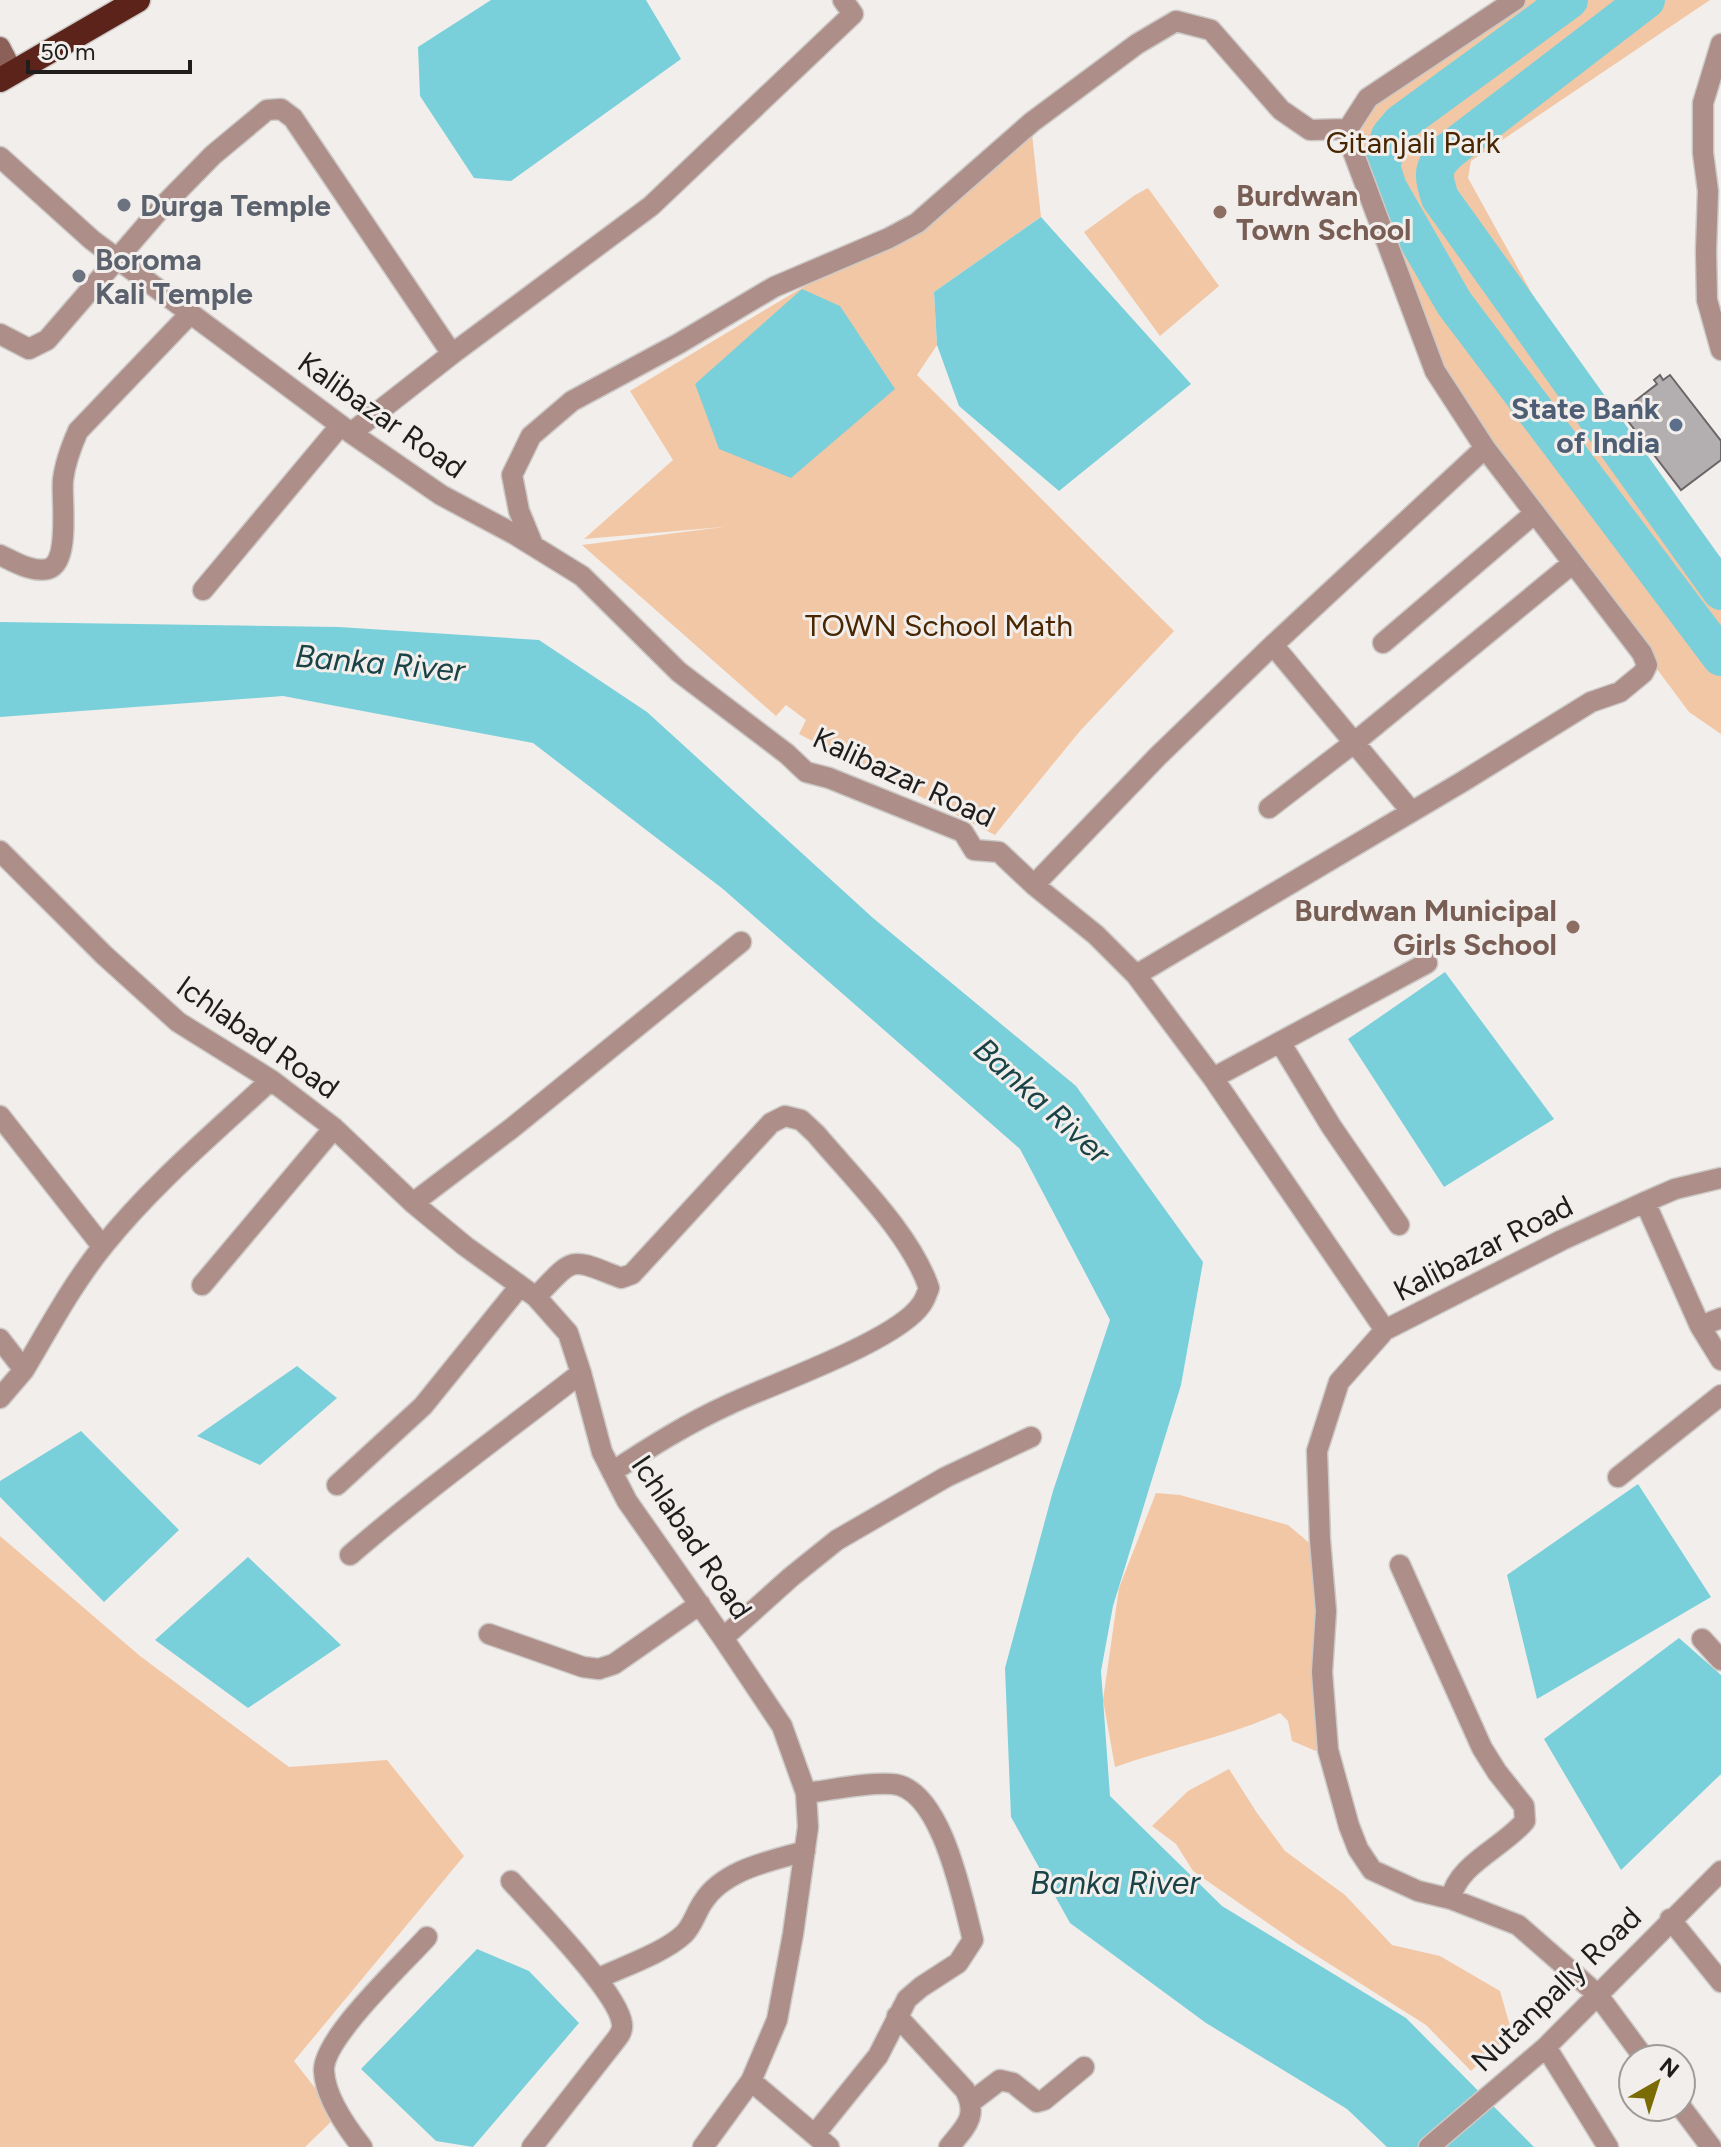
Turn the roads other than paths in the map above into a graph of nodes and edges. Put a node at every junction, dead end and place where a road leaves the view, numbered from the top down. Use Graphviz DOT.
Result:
graph roads {
  1 [pos="138,0"];
  2 [pos="843,0"];
  3 [pos="1515,0"];
  4 [pos="1721,44"];
  5 [pos="0,47"];
  6 [pos="7,77"];
  7 [pos="1348,129"];
  8 [pos="0,157"];
  9 [pos="117,260"];
  10 [pos="190,314"];
  11 [pos="0,334"];
  12 [pos="1721,350"];
  13 [pos="452,354"];
  14 [pos="346,430"];
  15 [pos="1485,448"];
  16 [pos="1535,513"];
  17 [pos="533,545"];
  18 [pos="0,555"];
  19 [pos="1573,563"];
  20 [pos="203,590"];
  21 [pos="1383,643"];
  22 [pos="1273,645"];
  23 [pos="1355,742"];
  24 [pos="1269,808"];
  25 [pos="1411,811"];
  26 [pos="0,851"];
  27 [pos="1034,885"];
  28 [pos="741,942"];
  29 [pos="1427,963"];
  30 [pos="1136,975"];
  31 [pos="1280,1042"];
  32 [pos="1213,1078"];
  33 [pos="271,1080"];
  34 [pos="0,1116"];
  35 [pos="334,1128"];
  36 [pos="1721,1178"];
  37 [pos="1645,1202"];
  38 [pos="413,1203"];
  39 [pos="1399,1225"];
  40 [pos="102,1246"];
  41 [pos="202,1285"];
  42 [pos="528,1292"];
  43 [pos="1721,1318"];
  44 [pos="1700,1326"];
  45 [pos="1385,1330"];
  46 [pos="0,1339"];
  47 [pos="1721,1360"];
  48 [pos="24,1370"];
  49 [pos="581,1373"];
  50 [pos="1721,1395"];
  51 [pos="0,1398"];
  52 [pos="1031,1437"];
  53 [pos="612,1472"];
  54 [pos="1618,1477"];
  55 [pos="337,1485"];
  56 [pos="350,1555"];
  57 [pos="1400,1565"];
  58 [pos="700,1604"];
  59 [pos="489,1634"];
  60 [pos="723,1638"];
  61 [pos="1702,1639"];
  62 [pos="1721,1660"];
  63 [pos="806,1793"];
  64 [pos="805,1851"];
  65 [pos="1721,1871"];
  66 [pos="511,1881"];
  67 [pos="1451,1899"];
  68 [pos="1670,1919"];
  69 [pos="427,1937"];
  70 [pos="597,1979"];
  71 [pos="1721,1982"];
  72 [pos="1597,1994"];
  73 [pos="897,2016"];
  74 [pos="1633,2043"];
  75 [pos="1546,2047"];
  76 [pos="1084,2067"];
  77 [pos="751,2081"];
  78 [pos="971,2102"];
  79 [pos="1693,2123"];
  80 [pos="822,2140"];
  81 [pos="362,2147"];
  82 [pos="532,2147"];
  83 [pos="703,2147"];
  84 [pos="949,2147"];
  85 [pos="1429,2147"];
  86 [pos="1608,2147"];
  87 [pos="1711,2147"];
  1 -- 6 [label="highway"];
  2 -- 13 [label="street"];
  3 -- 7 [label="street"];
  4 -- 12 [label="street"];
  5 -- 6 [label="street"];
  7 -- 15 [label="street"];
  7 -- 17 [label="street"];
  8 -- 9 [label="street, Kalibazar Road"];
  9 -- 10 [label="street, Kalibazar Road"];
  9 -- 11 [label="street"];
  9 -- 13 [label="street"];
  10 -- 14 [label="street, Kalibazar Road"];
  10 -- 18 [label="street"];
  13 -- 14 [label="street"];
  14 -- 17 [label="street, Kalibazar Road"];
  14 -- 20 [label="street"];
  15 -- 16 [label="street"];
  15 -- 22 [label="street"];
  16 -- 19 [label="street"];
  16 -- 21 [label="street"];
  17 -- 27 [label="street, Kalibazar Road"];
  19 -- 23 [label="street"];
  19 -- 25 [label="street"];
  22 -- 23 [label="street"];
  22 -- 27 [label="street"];
  23 -- 24 [label="street"];
  23 -- 25 [label="street"];
  25 -- 30 [label="street"];
  26 -- 33 [label="street, Ichlabad Road"];
  27 -- 30 [label="street, Kalibazar Road"];
  28 -- 38 [label="street"];
  29 -- 31 [label="street"];
  30 -- 32 [label="street, Kalibazar Road"];
  31 -- 32 [label="street"];
  31 -- 39 [label="street"];
  32 -- 45 [label="street, Kalibazar Road"];
  33 -- 35 [label="street, Ichlabad Road"];
  33 -- 40 [label="street"];
  34 -- 40 [label="street"];
  35 -- 38 [label="street, Ichlabad Road"];
  35 -- 41 [label="street"];
  36 -- 37 [label="street, Kalibazar Road"];
  37 -- 44 [label="street"];
  37 -- 45 [label="street, Kalibazar Road"];
  38 -- 42 [label="street, Ichlabad Road"];
  40 -- 48 [label="street"];
  42 -- 49 [label="street, Ichlabad Road"];
  42 -- 53 [label="street"];
  42 -- 55 [label="street"];
  43 -- 44 [label="street"];
  44 -- 47 [label="street"];
  45 -- 67 [label="street"];
  46 -- 48 [label="street"];
  48 -- 51 [label="street"];
  49 -- 53 [label="street, Ichlabad Road"];
  49 -- 56 [label="street"];
  50 -- 54 [label="street"];
  52 -- 60 [label="street"];
  53 -- 58 [label="street, Ichlabad Road"];
  57 -- 67 [label="street"];
  58 -- 59 [label="street"];
  58 -- 60 [label="street, Ichlabad Road"];
  60 -- 63 [label="street, Ichlabad Road"];
  61 -- 62 [label="street"];
  63 -- 64 [label="street, Ichlabad Road"];
  63 -- 73 [label="street"];
  64 -- 70 [label="street"];
  64 -- 77 [label="street, Ichlabad Road"];
  65 -- 68 [label="street, Nutanpally Road"];
  66 -- 70 [label="street"];
  67 -- 72 [label="street"];
  68 -- 71 [label="street"];
  68 -- 72 [label="street, Nutanpally Road"];
  69 -- 81 [label="street"];
  70 -- 82 [label="street"];
  72 -- 74 [label="street"];
  72 -- 75 [label="street, Nutanpally Road"];
  73 -- 78 [label="street"];
  73 -- 80 [label="street"];
  75 -- 85 [label="street, Nutanpally Road"];
  75 -- 86 [label="street"];
  76 -- 78 [label="street"];
  77 -- 80 [label="street"];
  77 -- 83 [label="street, Ichlabad Road"];
  78 -- 84 [label="street"];
  79 -- 87 [label="street"];
}
